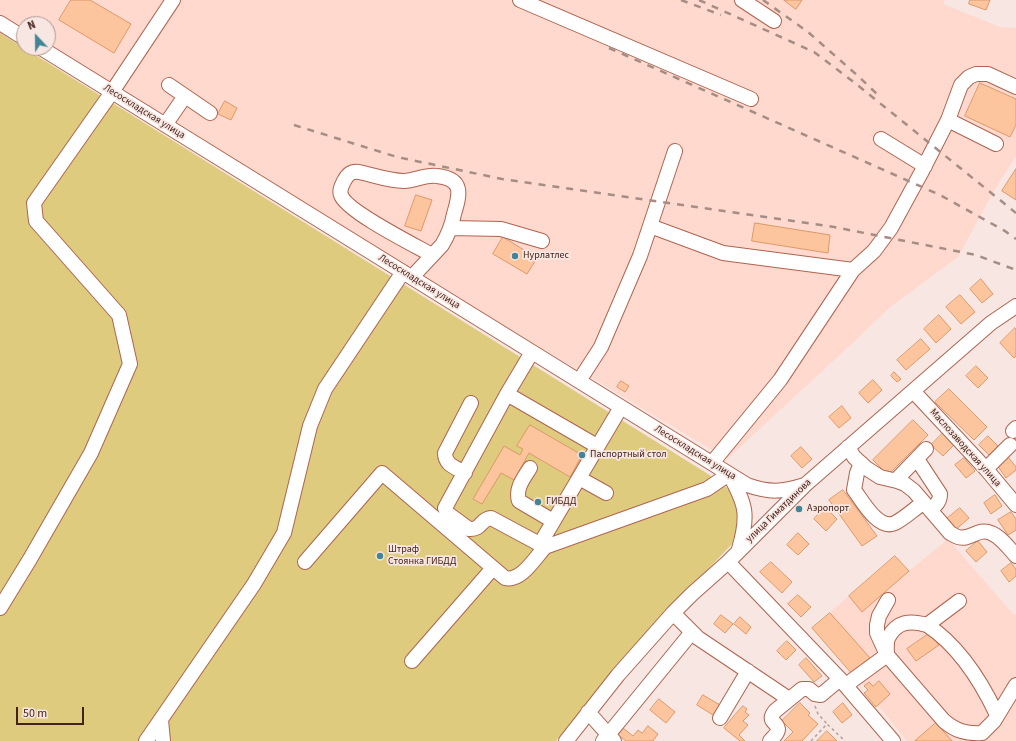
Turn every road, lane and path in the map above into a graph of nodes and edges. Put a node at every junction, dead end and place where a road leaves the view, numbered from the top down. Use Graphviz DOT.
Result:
graph roads {
  1 [pos="173,0"];
  2 [pos="520,0"];
  3 [pos="742,0"];
  4 [pos="774,21"];
  5 [pos="0,23"];
  6 [pos="16,33"];
  7 [pos="54,56"];
  8 [pos="169,85"];
  9 [pos="1016,87"];
  10 [pos="112,92"];
  11 [pos="185,96"];
  12 [pos="751,99"];
  13 [pos="210,113"];
  14 [pos="948,120"];
  15 [pos="165,125"];
  16 [pos="881,139"];
  17 [pos="996,144"];
  18 [pos="675,151"];
  19 [pos="925,166"];
  20 [pos="650,226"];
  21 [pos="451,228"];
  22 [pos="542,241"];
  23 [pos="432,255"];
  24 [pos="854,270"];
  25 [pos="407,275"];
  26 [pos="1016,306"];
  27 [pos="532,352"];
  28 [pos="580,381"];
  29 [pos="913,391"];
  30 [pos="508,394"];
  31 [pos="471,402"];
  32 [pos="620,406"];
  33 [pos="1010,445"];
  34 [pos="597,446"];
  35 [pos="848,447"];
  36 [pos="712,463"];
  37 [pos="860,463"];
  38 [pos="530,468"];
  39 [pos="986,469"];
  40 [pos="464,472"];
  41 [pos="729,474"];
  42 [pos="579,478"];
  43 [pos="896,480"];
  44 [pos="805,485"];
  45 [pos="606,494"];
  46 [pos="1016,505"];
  47 [pos="927,506"];
  48 [pos="553,522"];
  49 [pos="542,546"];
  50 [pos="738,551"];
  51 [pos="1016,556"];
  52 [pos="306,562"];
  53 [pos="728,562"];
  54 [pos="493,568"];
  55 [pos="888,600"];
  56 [pos="959,601"];
  57 [pos="0,608"];
  58 [pos="673,613"];
  59 [pos="927,625"];
  60 [pos="692,632"];
  61 [pos="886,654"];
  62 [pos="412,661"];
  63 [pos="748,671"];
  64 [pos="843,682"];
  65 [pos="1016,685"];
  66 [pos="814,694"];
  67 [pos="789,699"];
  68 [pos="588,712"];
  69 [pos="997,715"];
  70 [pos="720,718"];
  71 [pos="161,720"];
  72 [pos="827,724"];
  73 [pos="608,739"];
  74 [pos="146,741"];
  75 [pos="163,741"];
  76 [pos="566,741"];
  77 [pos="770,741"];
  78 [pos="810,741"];
  79 [pos="845,741"];
  80 [pos="893,741"];
  1 -- 10 [label="street"];
  2 -- 12 [label="street"];
  3 -- 4 [label="street"];
  5 -- 6 [label="street"];
  7 -- 10 [label="street, Лесоскладская улица"];
  8 -- 11 [label="street"];
  9 -- 14 [label="street"];
  10 -- 15 [label="street, Лесоскладская улица"];
  10 -- 57 [label="street"];
  11 -- 13 [label="street"];
  11 -- 15 [label="street"];
  14 -- 17 [label="street"];
  14 -- 19 [label="street"];
  15 -- 25 [label="street, Лесоскладская улица"];
  16 -- 19 [label="street"];
  18 -- 20 [label="street"];
  19 -- 24 [label="street"];
  20 -- 24 [label="street"];
  20 -- 28 [label="street"];
  21 -- 22 [label="street"];
  21 -- 23 [label="street"];
  21 -- 23 [label="street"];
  23 -- 25 [label="street"];
  24 -- 36 [label="street"];
  25 -- 27 [label="street, Лесоскладская улица"];
  25 -- 71 [label="street"];
  26 -- 29 [label="street, улица Гиматдинова"];
  27 -- 28 [label="street, Лесоскладская улица"];
  27 -- 30 [label="street"];
  28 -- 32 [label="street, Лесоскладская улица"];
  29 -- 35 [label="street, улица Гиматдинова"];
  29 -- 39 [label="street, Маслозаводская улица"];
  30 -- 34 [label="street"];
  30 -- 40 [label="street"];
  31 -- 40 [label="street"];
  32 -- 34 [label="street"];
  32 -- 36 [label="street, Лесоскладская улица"];
  33 -- 39 [label="street"];
  34 -- 42 [label="street"];
  35 -- 37 [label="street"];
  35 -- 44 [label="street, улица Гиматдинова"];
  36 -- 41 [label="street, Лесоскладская улица"];
  37 -- 43 [label="street"];
  37 -- 47 [label="street"];
  38 -- 48 [label="street"];
  39 -- 46 [label="street, Маслозаводская улица"];
  40 -- 49 [label="street"];
  41 -- 44 [label="street, Лесоскладская улица"];
  41 -- 49 [label="street"];
  41 -- 50 [label="street"];
  42 -- 45 [label="street"];
  42 -- 48 [label="street"];
  43 -- 47 [label="street"];
  43 -- 47 [label="street"];
  44 -- 50 [label="street, улица Гиматдинова"];
  47 -- 51 [label="street"];
  48 -- 49 [label="street"];
  49 -- 54 [label="street"];
  50 -- 53 [label="street, улица Гиматдинова"];
  52 -- 54 [label="street"];
  53 -- 58 [label="street, улица Гиматдинова"];
  53 -- 64 [label="street"];
  54 -- 62 [label="street"];
  55 -- 61 [label="street"];
  56 -- 59 [label="street"];
  58 -- 60 [label="street"];
  58 -- 68 [label="street, улица Гиматдинова"];
  59 -- 61 [label="street"];
  59 -- 69 [label="street"];
  60 -- 63 [label="street"];
  60 -- 73 [label="street"];
  61 -- 64 [label="street"];
  61 -- 69 [label="street"];
  63 -- 67 [label="street"];
  63 -- 70 [label="street"];
  64 -- 66 [label="street"];
  64 -- 80 [label="street"];
  65 -- 69 [label="street"];
  66 -- 67 [label="street"];
  66 -- 72 [label="path"];
  67 -- 77 [label="street"];
  68 -- 73 [label="street"];
  68 -- 76 [label="street, улица Гиматдинова"];
  71 -- 74 [label="street"];
  71 -- 75 [label="street"];
  72 -- 78 [label="path"];
  72 -- 79 [label="path"];
}
